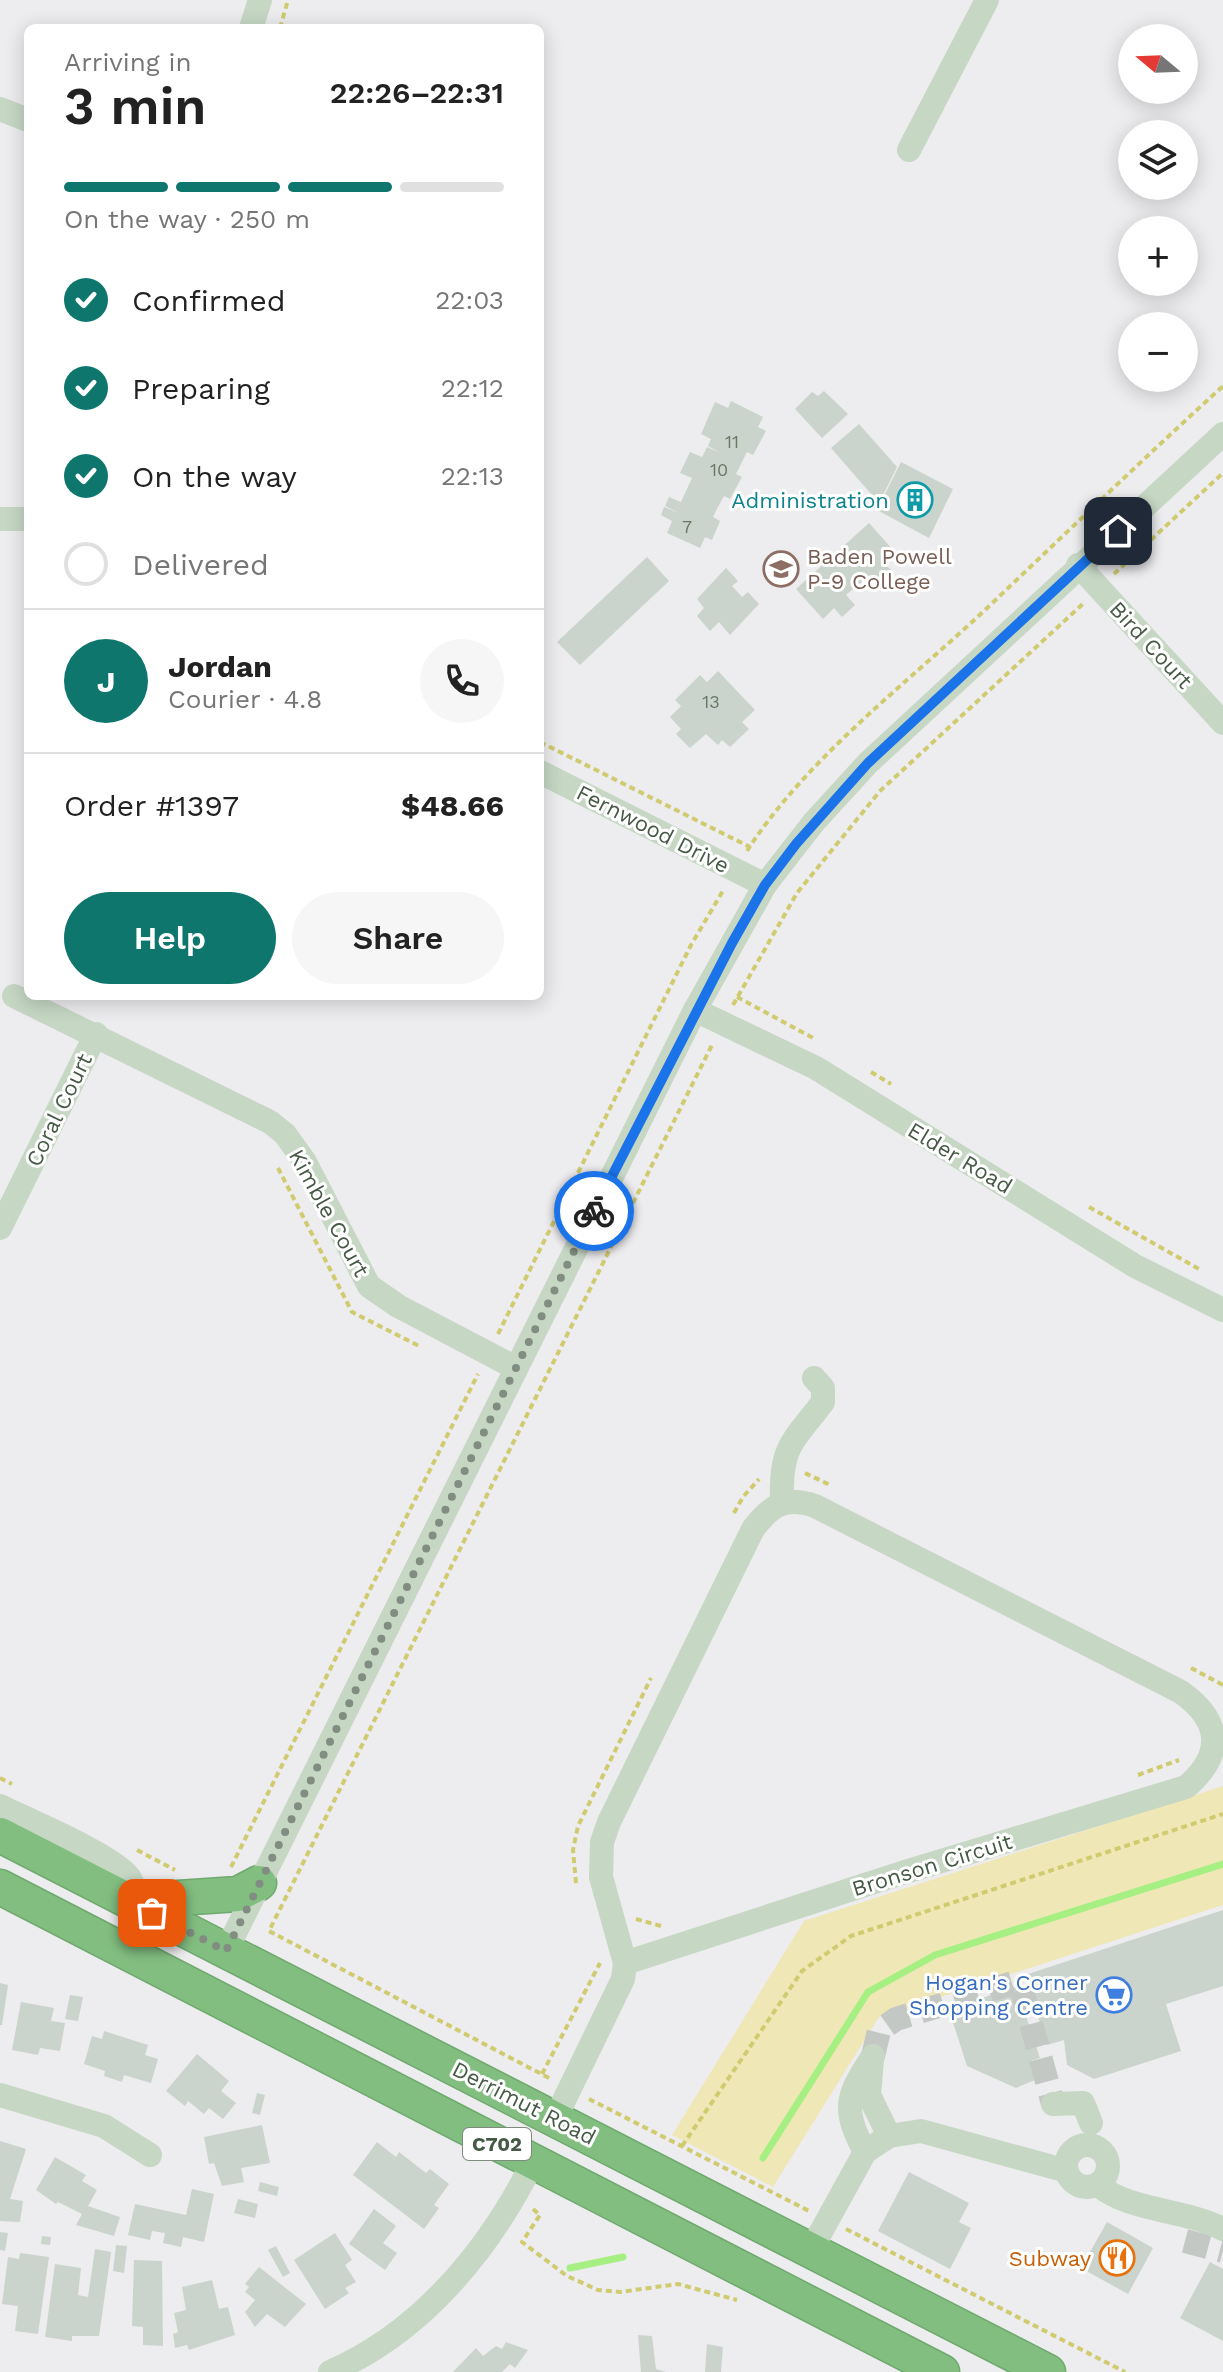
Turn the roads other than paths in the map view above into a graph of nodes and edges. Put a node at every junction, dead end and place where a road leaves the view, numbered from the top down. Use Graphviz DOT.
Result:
graph roads {
  1 [pos="260,0"];
  2 [pos="987,0"];
  3 [pos="252,24"];
  4 [pos="0,109"];
  5 [pos="24,118"];
  6 [pos="909,150"];
  7 [pos="1223,434"];
  8 [pos="0,519"];
  9 [pos="24,519"];
  10 [pos="1078,565"];
  11 [pos="1223,723"];
  12 [pos="544,774"];
  13 [pos="765,885"];
  14 [pos="14,996"];
  15 [pos="695,1010"];
  16 [pos="96,1034"];
  17 [pos="0,1228"];
  18 [pos="1223,1310"];
  19 [pos="516,1368"];
  20 [pos="814,1378"];
  21 [pos="782,1502"];
  22 [pos="1222,1747"];
  23 [pos="0,1806"];
  24 [pos="0,1835"];
  25 [pos="259,1883"];
  26 [pos="0,1887"];
  27 [pos="128,1901"];
  28 [pos="226,1951"];
  29 [pos="614,1960"];
  30 [pos="206,1992"];
  31 [pos="0,2095"];
  32 [pos="1053,2104"];
  33 [pos="1112,2108"];
  34 [pos="555,2119"];
  35 [pos="1092,2134"];
  36 [pos="889,2136"];
  37 [pos="865,2152"];
  38 [pos="150,2155"];
  39 [pos="533,2162"];
  40 [pos="1067,2171"];
  41 [pos="1098,2185"];
  42 [pos="1223,2229"];
  43 [pos="811,2250"];
  44 [pos="790,2294"];
  45 [pos="330,2372"];
  46 [pos="942,2372"];
  47 [pos="1048,2372"];
  1 -- 3 [label="street"];
  2 -- 6 [label="street"];
  4 -- 5 [label="street"];
  7 -- 10 [label="street"];
  8 -- 9 [label="street"];
  10 -- 11 [label="street, Bird Court"];
  10 -- 13 [label="street"];
  12 -- 13 [label="street, Fernwood Drive"];
  13 -- 15 [label="street"];
  14 -- 16 [label="street, Kimble Court"];
  15 -- 18 [label="street, Elder Road"];
  15 -- 19 [label="street"];
  16 -- 17 [label="street, Coral Court"];
  16 -- 19 [label="street, Kimble Court"];
  19 -- 25 [label="street"];
  20 -- 21 [label="street"];
  21 -- 22 [label="street, Bronson Circuit"];
  21 -- 29 [label="street"];
  22 -- 29 [label="street, Bronson Circuit"];
  23 -- 27 [label="street"];
  24 -- 27 [label="highway, Derrimut Road / C702"];
  25 -- 27 [label="highway"];
  25 -- 28 [label="street"];
  26 -- 30 [label="highway, C702"];
  27 -- 28 [label="highway, Derrimut Road / C702"];
  28 -- 30 [label="highway"];
  28 -- 34 [label="highway, Derrimut Road / C702"];
  29 -- 34 [label="street"];
  30 -- 39 [label="highway, C702"];
  31 -- 38 [label="street"];
  32 -- 35 [label="street"];
  33 -- 35 [label="street"];
  34 -- 39 [label="highway"];
  34 -- 43 [label="highway, Derrimut Road / C702"];
  35 -- 40 [label="street"];
  35 -- 41 [label="street"];
  36 -- 37 [label="street"];
  36 -- 37 [label="street"];
  36 -- 40 [label="street"];
  37 -- 43 [label="street"];
  39 -- 44 [label="highway, C702"];
  39 -- 45 [label="street"];
  40 -- 41 [label="street"];
  41 -- 42 [label="street"];
  43 -- 44 [label="highway"];
  43 -- 47 [label="highway, Derrimut Road / C702"];
  44 -- 46 [label="highway, C702"];
}
